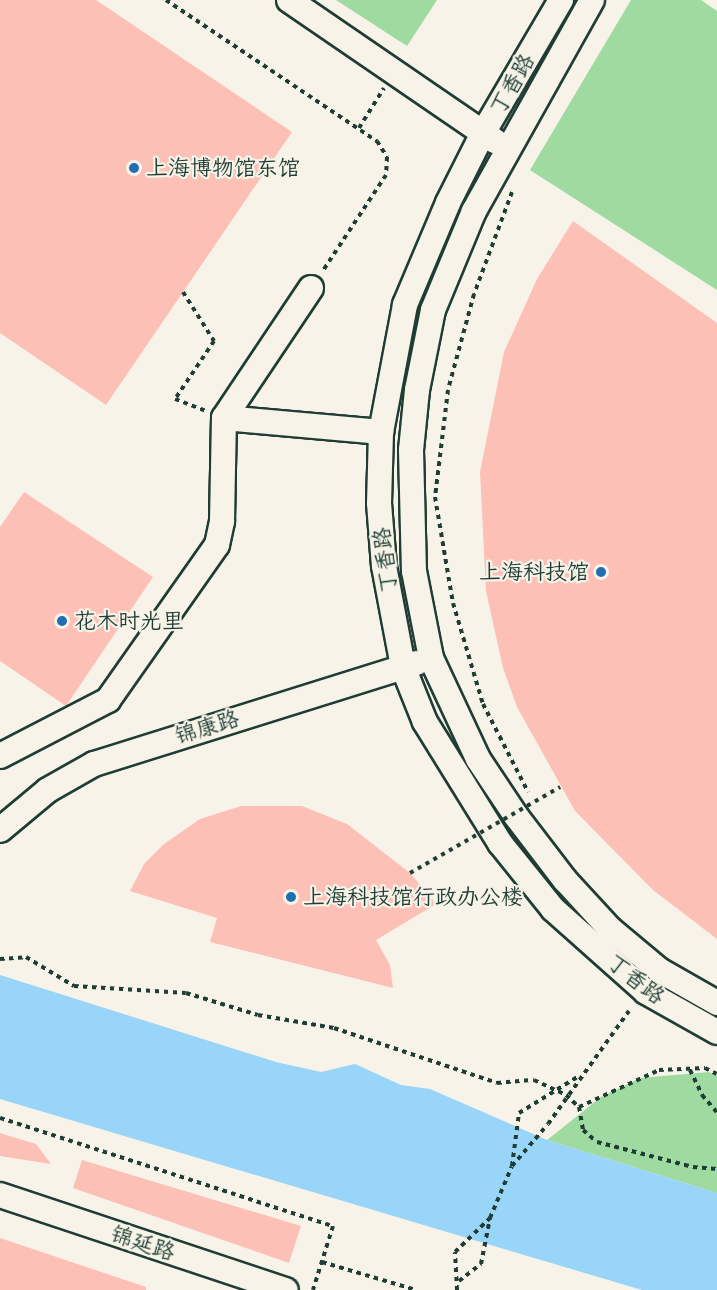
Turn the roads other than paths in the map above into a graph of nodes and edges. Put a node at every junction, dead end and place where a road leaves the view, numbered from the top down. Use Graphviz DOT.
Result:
graph roads {
  1 [pos="289,0"];
  2 [pos="561,0"];
  3 [pos="592,0"];
  4 [pos="483,133"];
  5 [pos="507,149"];
  6 [pos="311,288"];
  7 [pos="224,418"];
  8 [pos="381,432"];
  9 [pos="430,658"];
  10 [pos="403,667"];
  11 [pos="0,756"];
  12 [pos="0,830"];
  13 [pos="717,1003"];
  14 [pos="717,1032"];
  15 [pos="0,1195"];
  16 [pos="286,1290"];
  1 -- 4 [label="street"];
  2 -- 4 [label="street, 丁香路"];
  3 -- 5 [label="street, 丁香路"];
  4 -- 5 [label="street"];
  4 -- 8 [label="street, 丁香路"];
  5 -- 9 [label="street, 丁香路"];
  6 -- 7 [label="street"];
  7 -- 8 [label="street"];
  7 -- 11 [label="street"];
  8 -- 10 [label="street, 丁香路"];
  9 -- 10 [label="street, 锦康路"];
  9 -- 13 [label="street, 丁香路"];
  10 -- 12 [label="street, 锦康路"];
  10 -- 14 [label="street, 丁香路"];
  15 -- 16 [label="street, 锦延路"];
}
